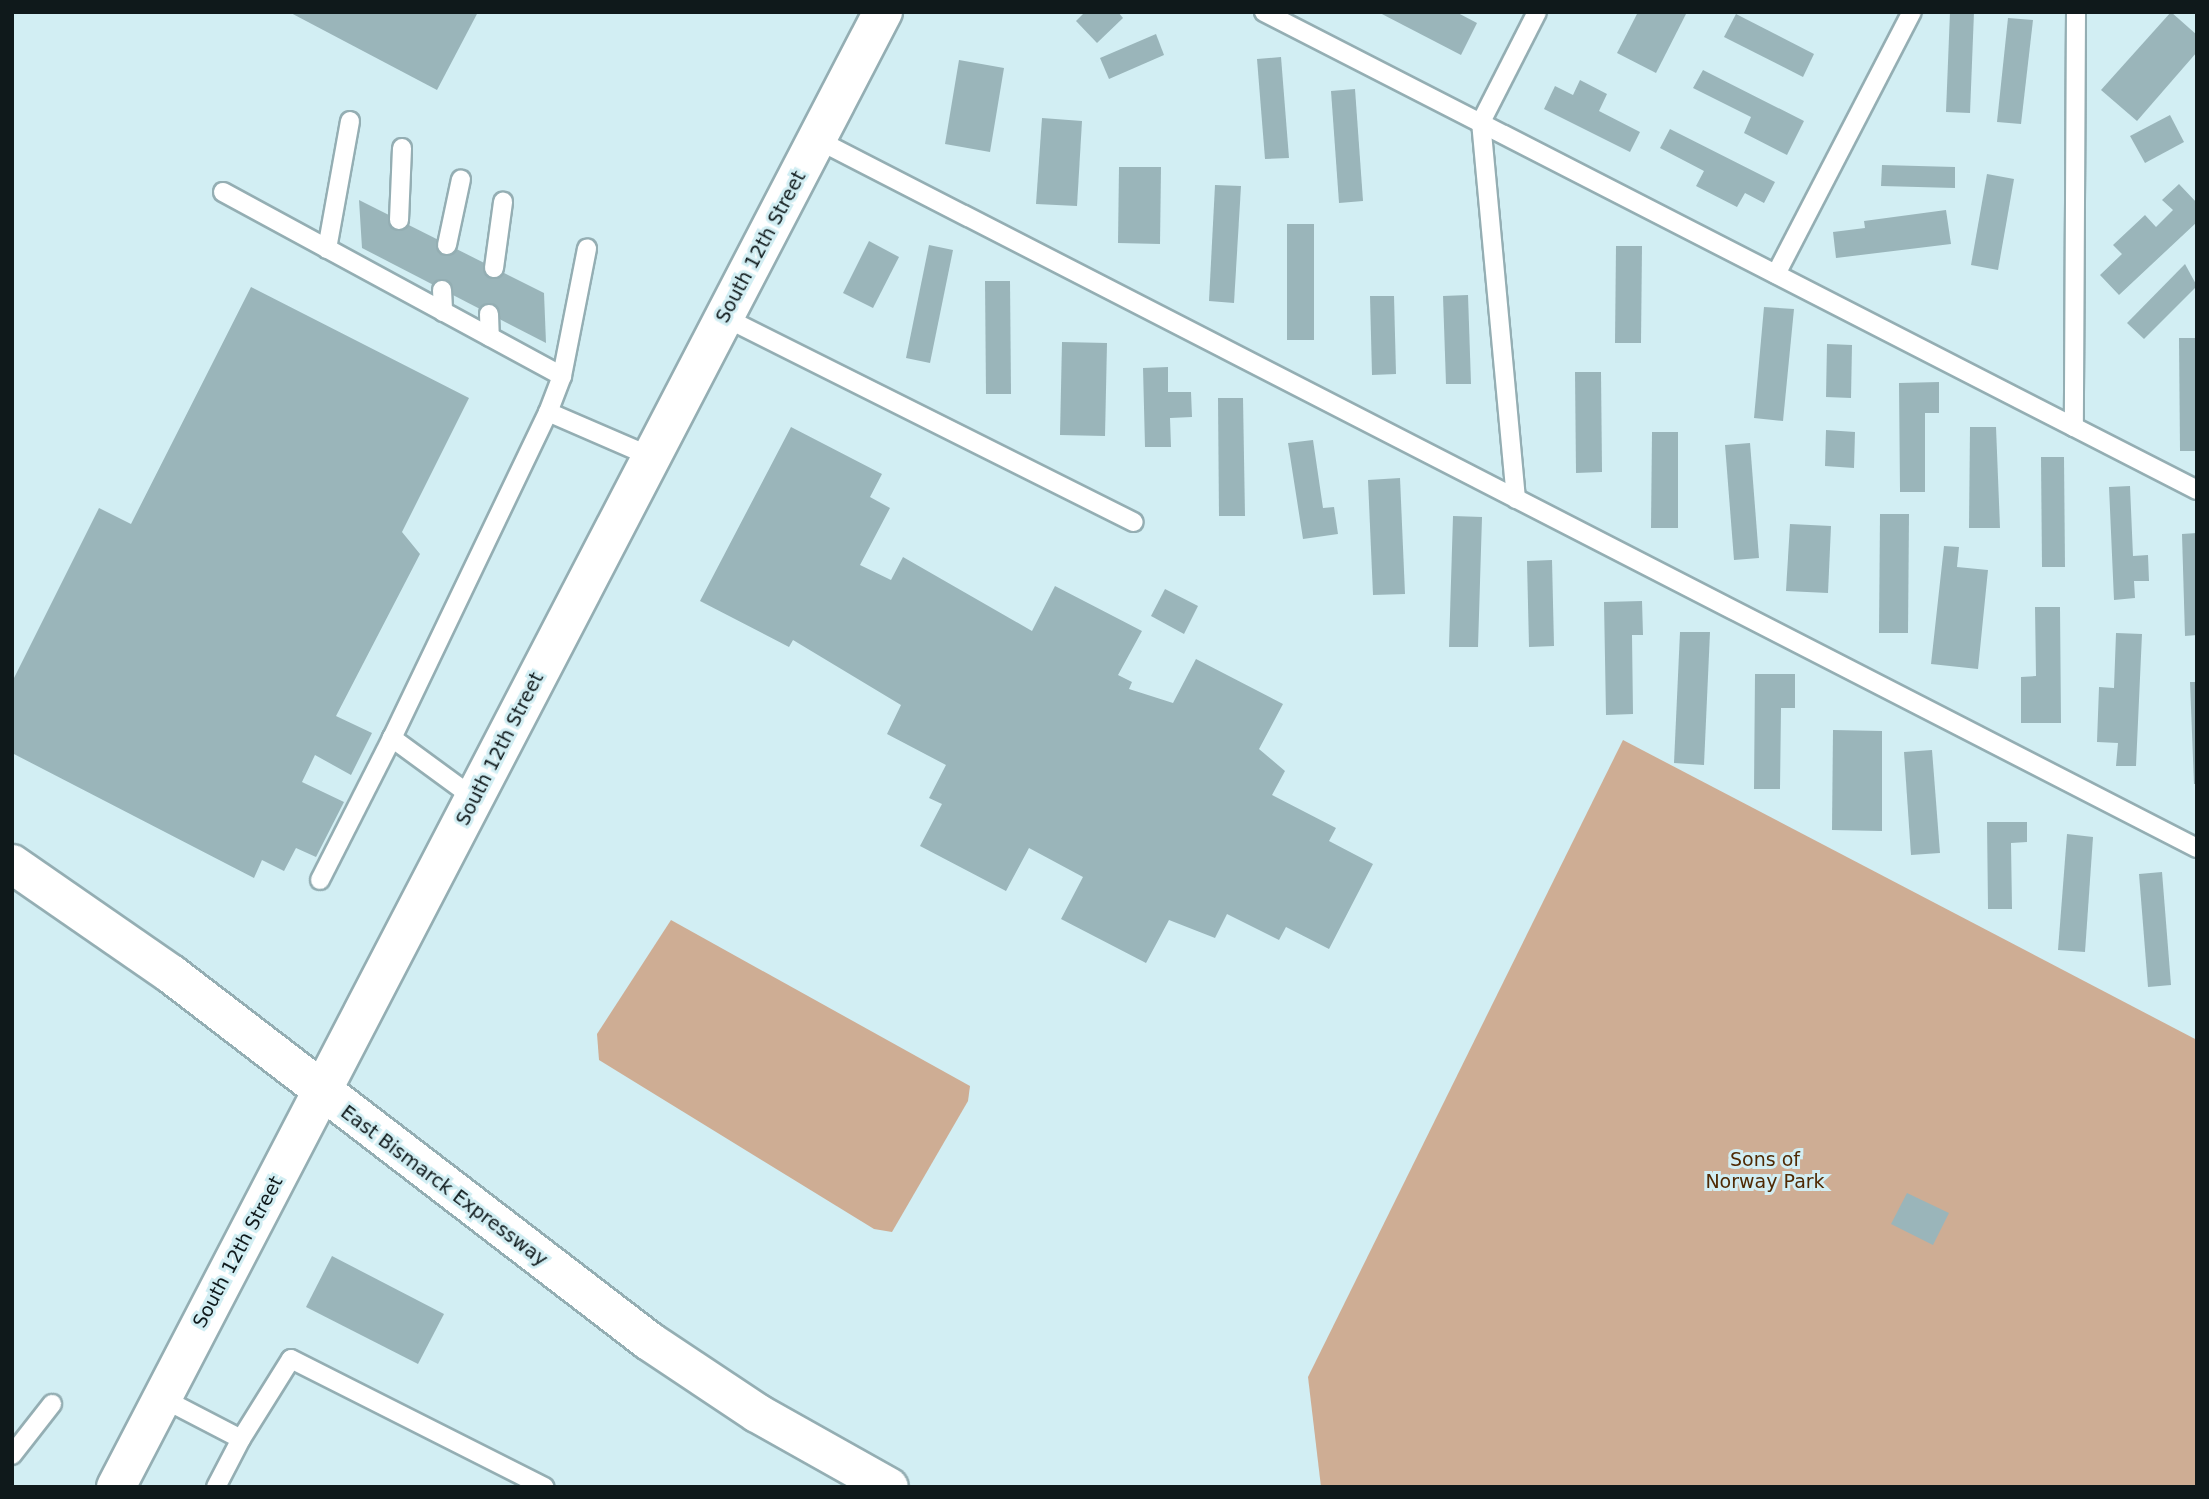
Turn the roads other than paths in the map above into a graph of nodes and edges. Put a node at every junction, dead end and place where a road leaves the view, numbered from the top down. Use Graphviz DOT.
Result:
graph roads {
  1 [pos="883,12"];
  2 [pos="1264,12"];
  3 [pos="1537,12"];
  4 [pos="1912,12"];
  5 [pos="2076,12"];
  6 [pos="350,121"];
  7 [pos="1481,122"];
  8 [pos="818,139"];
  9 [pos="402,148"];
  10 [pos="461,179"];
  11 [pos="223,192"];
  12 [pos="503,202"];
  13 [pos="399,220"];
  14 [pos="447,245"];
  15 [pos="587,248"];
  16 [pos="327,249"];
  17 [pos="396,265"];
  18 [pos="494,268"];
  19 [pos="1776,274"];
  20 [pos="395,286"];
  21 [pos="442,290"];
  22 [pos="443,312"];
  23 [pos="489,314"];
  24 [pos="724,317"];
  25 [pos="490,337"];
  26 [pos="562,376"];
  27 [pos="548,412"];
  28 [pos="2074,426"];
  29 [pos="652,457"];
  30 [pos="2197,490"];
  31 [pos="1516,499"];
  32 [pos="1134,522"];
  33 [pos="392,738"];
  34 [pos="474,798"];
  35 [pos="2197,848"];
  36 [pos="12,864"];
  37 [pos="320,880"];
  38 [pos="321,1092"];
  39 [pos="162,1398"];
  40 [pos="52,1404"];
  41 [pos="241,1439"];
  42 [pos="12,1455"];
  43 [pos="116,1487"];
  44 [pos="216,1487"];
  45 [pos="544,1487"];
  46 [pos="890,1487"];
  1 -- 8 [label="street, South 12th Street"];
  2 -- 7 [label="lane"];
  3 -- 7 [label="lane"];
  4 -- 19 [label="lane"];
  5 -- 28 [label="lane"];
  6 -- 16 [label="lane"];
  7 -- 19 [label="lane"];
  7 -- 31 [label="lane"];
  8 -- 24 [label="street, South 12th Street"];
  8 -- 31 [label="lane"];
  9 -- 13 [label="lane"];
  10 -- 14 [label="lane"];
  11 -- 16 [label="lane"];
  12 -- 18 [label="lane"];
  15 -- 26 [label="lane"];
  16 -- 20 [label="lane"];
  17 -- 20 [label="lane"];
  19 -- 28 [label="lane"];
  20 -- 22 [label="lane"];
  21 -- 22 [label="lane"];
  22 -- 25 [label="lane"];
  23 -- 25 [label="lane"];
  24 -- 29 [label="street, South 12th Street"];
  24 -- 32 [label="lane"];
  25 -- 26 [label="lane"];
  26 -- 27 [label="lane"];
  27 -- 29 [label="lane"];
  27 -- 33 [label="lane"];
  28 -- 30 [label="lane"];
  29 -- 34 [label="street, South 12th Street"];
  31 -- 35 [label="lane"];
  33 -- 34 [label="lane"];
  33 -- 37 [label="lane"];
  34 -- 38 [label="street, South 12th Street"];
  36 -- 38 [label="street, East Bismarck Expressway"];
  38 -- 39 [label="street, South 12th Street"];
  38 -- 46 [label="street, East Bismarck Expressway"];
  39 -- 41 [label="lane"];
  39 -- 43 [label="street, South 12th Street"];
  40 -- 42 [label="lane"];
  41 -- 44 [label="lane"];
  41 -- 45 [label="lane"];
}
